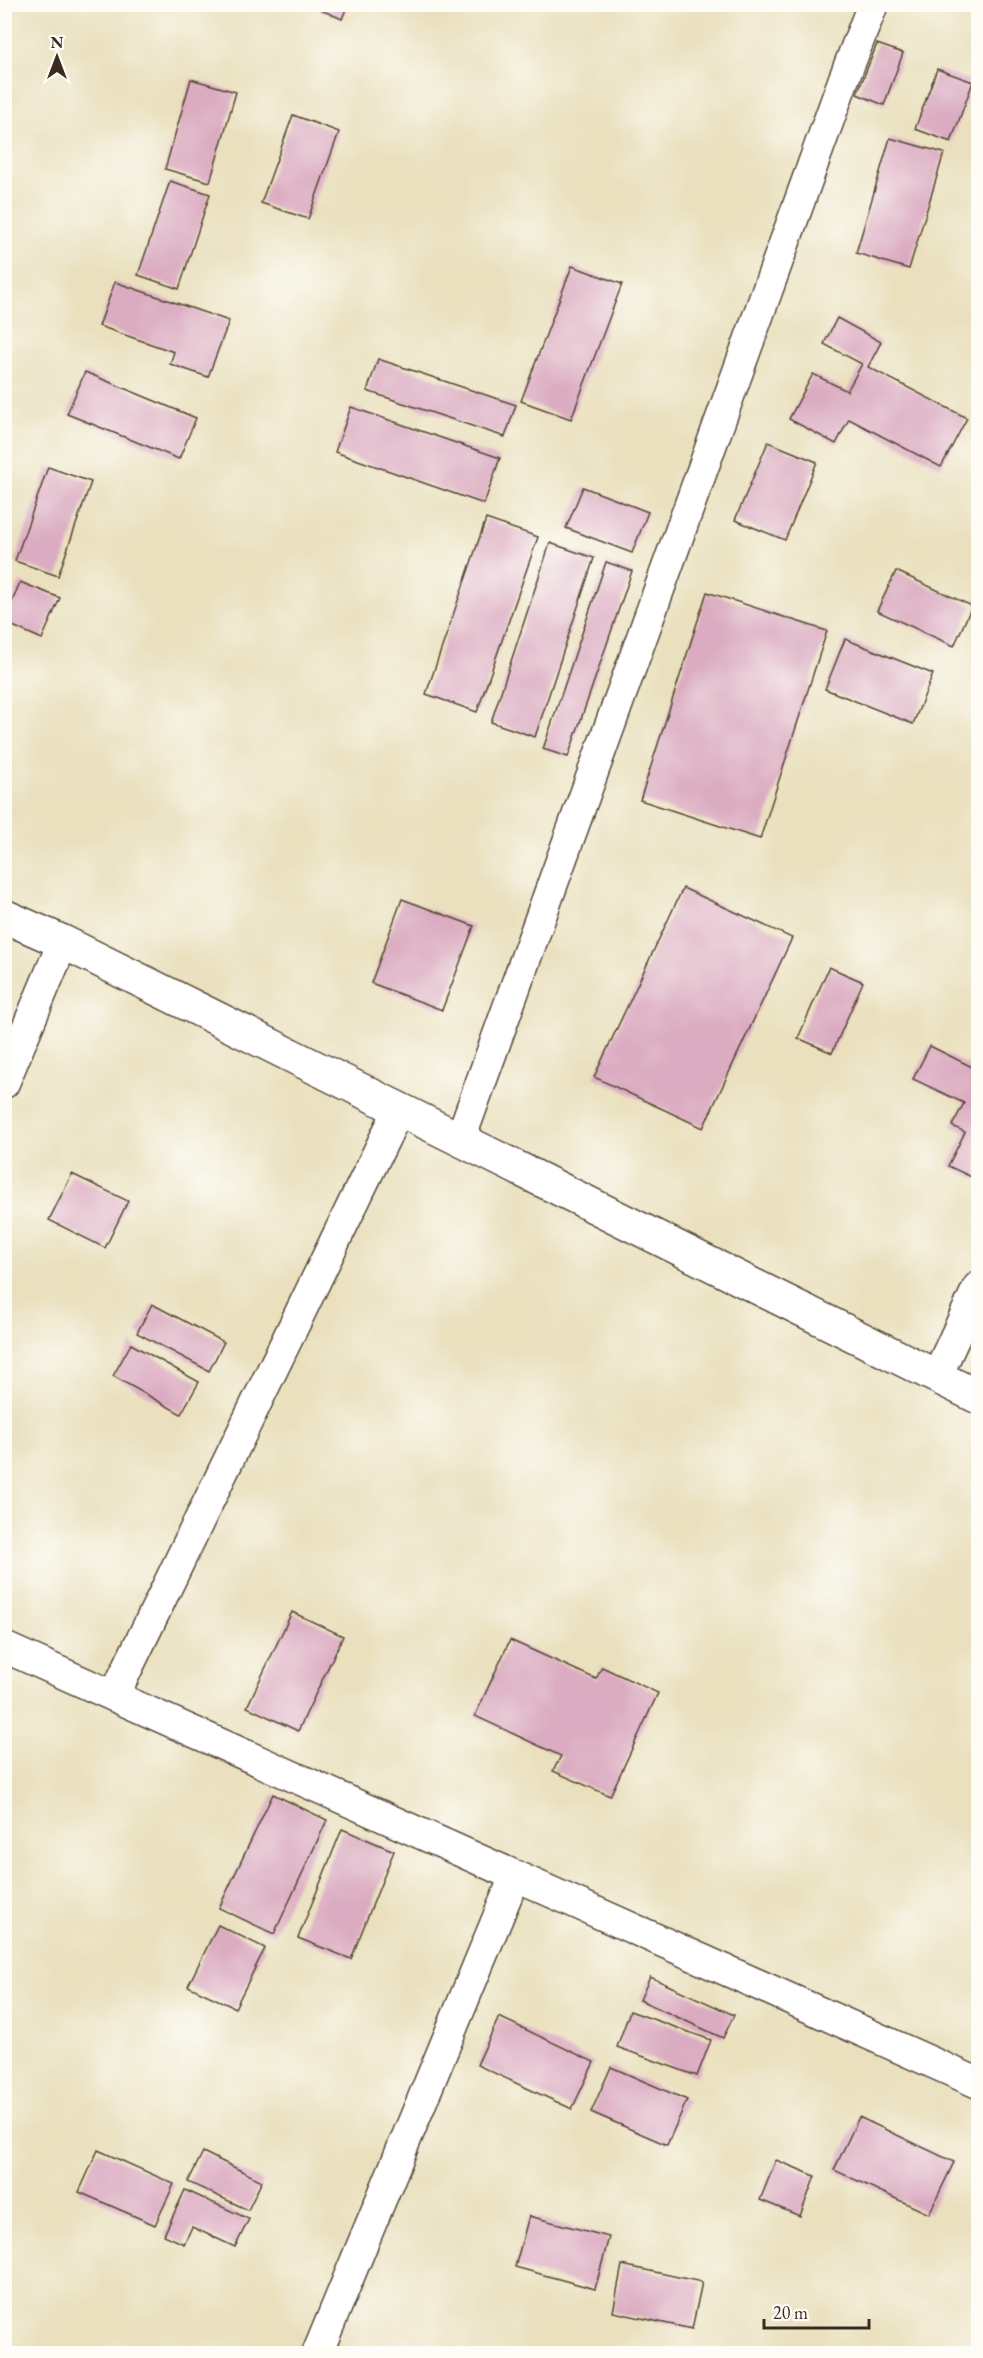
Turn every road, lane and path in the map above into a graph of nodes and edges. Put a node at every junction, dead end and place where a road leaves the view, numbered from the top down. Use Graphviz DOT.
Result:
graph roads {
  1 [pos="873,4"];
  2 [pos="4,916"];
  3 [pos="63,942"];
  4 [pos="4,1083"];
  5 [pos="399,1109"];
  6 [pos="460,1140"];
  7 [pos="978,1287"];
  8 [pos="937,1376"];
  9 [pos="978,1397"];
  10 [pos="4,1647"];
  11 [pos="114,1696"];
  12 [pos="515,1876"];
  13 [pos="978,2083"];
  14 [pos="317,2354"];
  1 -- 6 [label="street"];
  2 -- 3 [label="main road"];
  3 -- 4 [label="street"];
  3 -- 5 [label="main road"];
  5 -- 6 [label="main road"];
  5 -- 11 [label="street"];
  6 -- 8 [label="main road"];
  7 -- 8 [label="street"];
  8 -- 9 [label="main road"];
  10 -- 11 [label="street"];
  11 -- 12 [label="street"];
  12 -- 13 [label="street"];
  12 -- 14 [label="street"];
}
